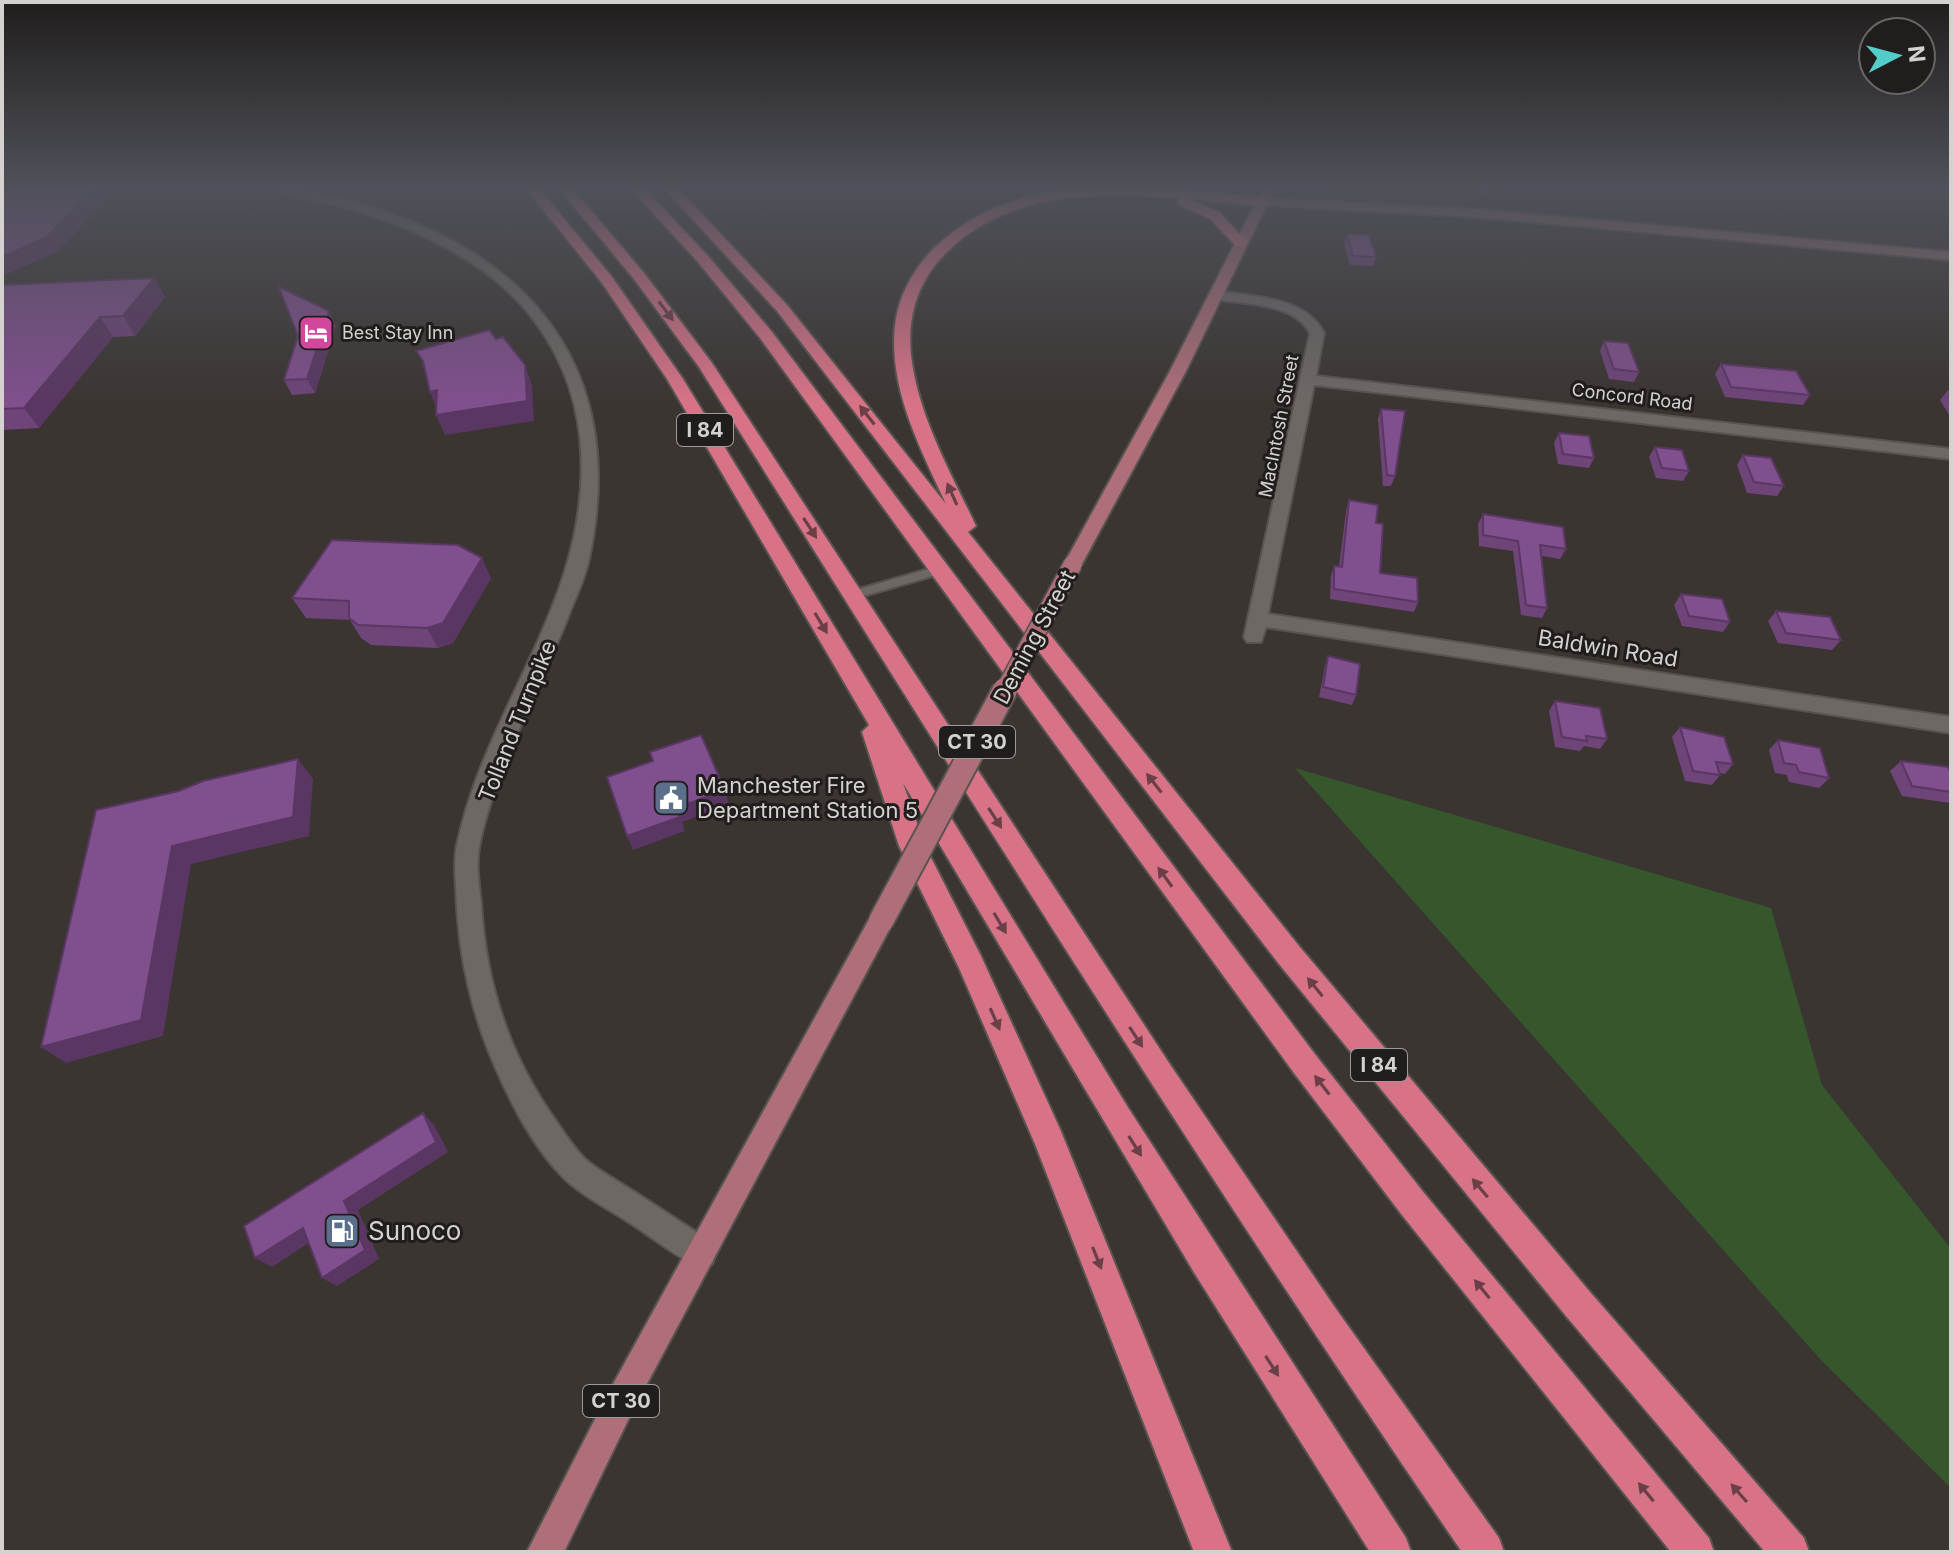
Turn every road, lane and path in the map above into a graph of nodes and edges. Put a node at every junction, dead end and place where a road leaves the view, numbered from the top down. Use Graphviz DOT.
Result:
graph roads {
  1 [pos="474,259"];
  2 [pos="589,259"];
  3 [pos="624,259"];
  4 [pos="703,259"];
  5 [pos="736,259"];
  6 [pos="934,259"];
  7 [pos="1234,259"];
  8 [pos="1216,295"];
  9 [pos="1309,380"];
  10 [pos="1951,454"];
  11 [pos="984,565"];
  12 [pos="939,570"];
  13 [pos="853,595"];
  14 [pos="1256,628"];
  15 [pos="860,688"];
  16 [pos="1951,725"];
  17 [pos="701,1253"];
  18 [pos="545,1552"];
  19 [pos="1213,1552"];
  20 [pos="1392,1552"];
  21 [pos="1485,1552"];
  22 [pos="1695,1552"];
  23 [pos="1790,1552"];
  1 -- 17 [label="street, Tolland Turnpike"];
  2 -- 15 [label="highway, I 84, one-way"];
  3 -- 13 [label="highway, one-way"];
  4 -- 12 [label="highway"];
  11 -- 5 [label="highway, I 84, one-way"];
  11 -- 6 [label="highway, one-way"];
  7 -- 8 [label="main road, Deming Street / CT 30"];
  8 -- 9 [label="street, MacIntosh Street"];
  8 -- 17 [label="main road, Deming Street / CT 30, bridge"];
  9 -- 10 [label="street, Concord Road"];
  9 -- 14 [label="street, MacIntosh Street"];
  23 -- 11 [label="highway, I 84, one-way"];
  12 -- 13 [label="lane"];
  22 -- 12 [label="highway, one-way"];
  13 -- 21 [label="highway, one-way"];
  14 -- 16 [label="street, Baldwin Road"];
  15 -- 19 [label="highway, one-way"];
  15 -- 20 [label="highway, I 84, one-way"];
  17 -- 18 [label="main road, CT 30"];
}
